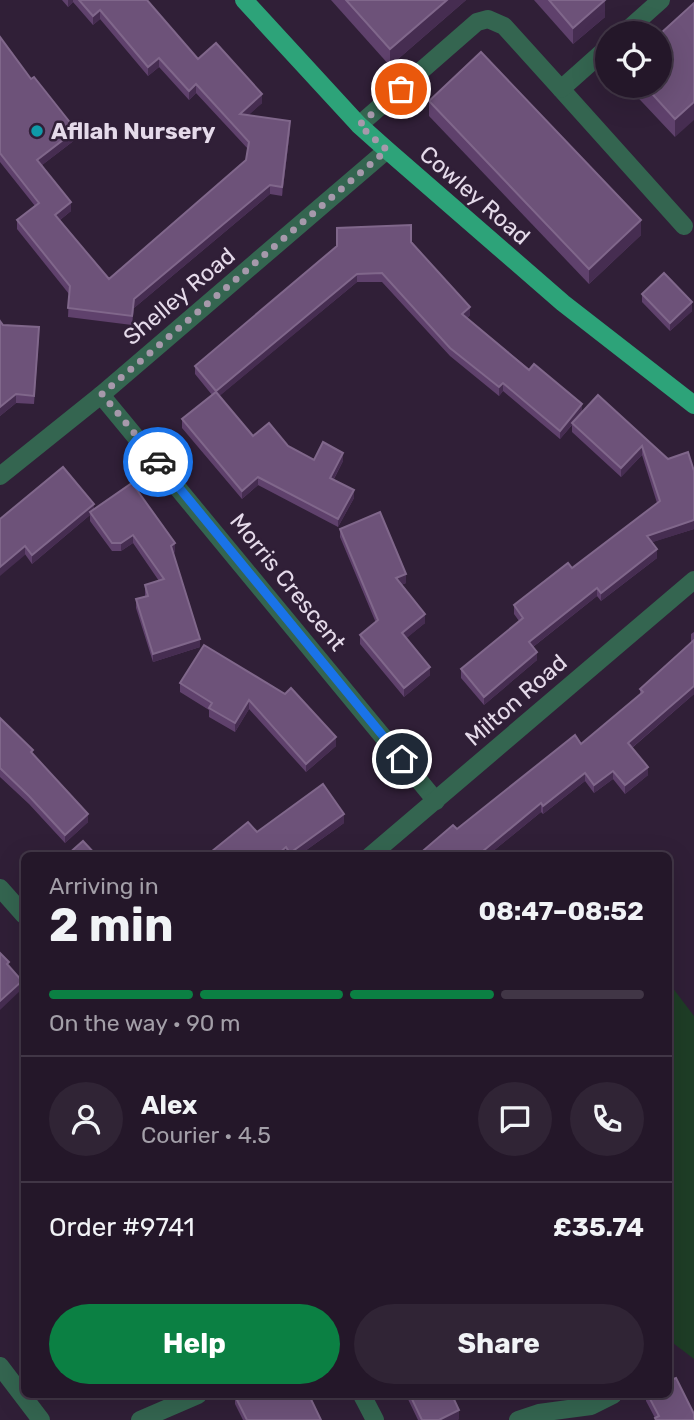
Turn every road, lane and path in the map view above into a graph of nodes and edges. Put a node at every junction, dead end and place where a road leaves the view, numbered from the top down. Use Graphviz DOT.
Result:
graph roads {
  1 [pos="244,0"];
  2 [pos="653,3"];
  3 [pos="636,21"];
  4 [pos="595,59"];
  5 [pos="561,89"];
  6 [pos="359,125"];
  7 [pos="387,150"];
  8 [pos="684,226"];
  9 [pos="102,394"];
  10 [pos="694,405"];
  11 [pos="0,476"];
  12 [pos="694,580"];
  13 [pos="436,801"];
  14 [pos="375,852"];
  15 [pos="0,888"];
  16 [pos="21,912"];
  17 [pos="0,1366"];
  18 [pos="21,1394"];
  19 [pos="24,1398"];
  20 [pos="191,1398"];
  21 [pos="364,1398"];
  22 [pos="608,1398"];
  23 [pos="41,1420"];
  24 [pos="140,1420"];
  25 [pos="375,1420"];
  26 [pos="518,1420"];
  1 -- 6 [label="main road, Cowley Road"];
  2 -- 3 [label="street"];
  4 -- 5 [label="street"];
  5 -- 6 [label="street"];
  5 -- 8 [label="street"];
  6 -- 7 [label="main road, Cowley Road"];
  7 -- 9 [label="street, Shelley Road"];
  7 -- 10 [label="main road, Cowley Road"];
  9 -- 11 [label="street, Shelley Road"];
  9 -- 13 [label="street, Morris Crescent"];
  12 -- 13 [label="street, Milton Road"];
  13 -- 14 [label="street, Milton Road"];
  15 -- 16 [label="street"];
  17 -- 18 [label="street"];
  19 -- 23 [label="street"];
  20 -- 24 [label="street"];
  21 -- 25 [label="street"];
  22 -- 26 [label="street"];
}
